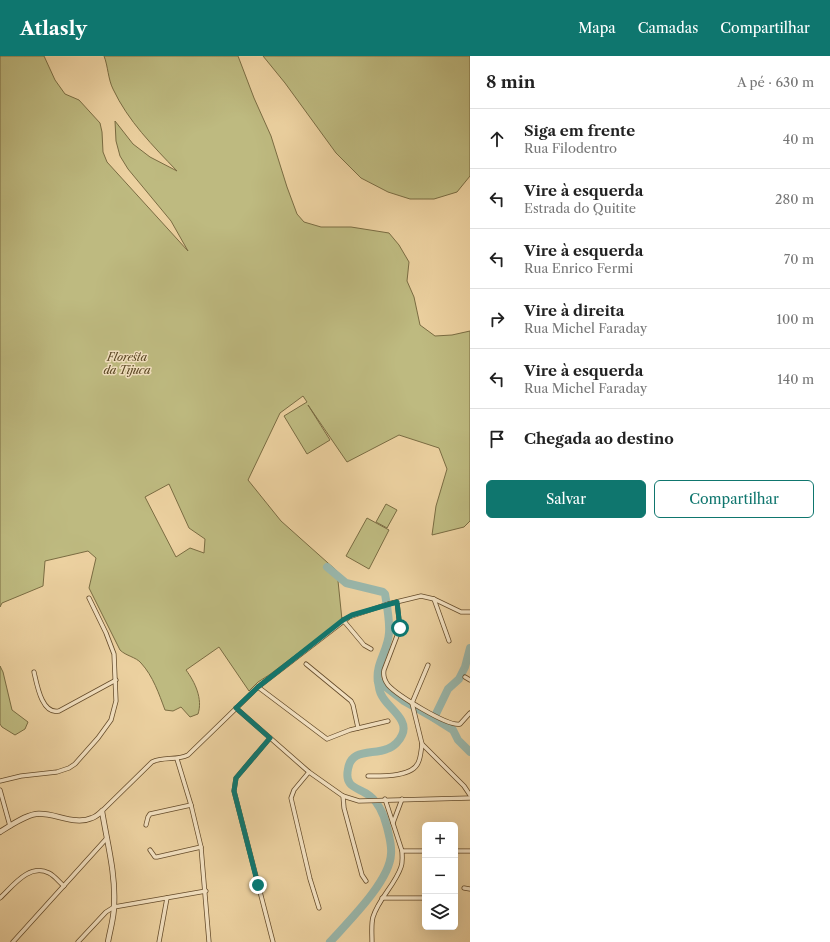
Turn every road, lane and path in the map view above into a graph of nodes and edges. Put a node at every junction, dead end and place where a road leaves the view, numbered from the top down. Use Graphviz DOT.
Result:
graph roads {
  1 [pos="89,598"];
  2 [pos="434,599"];
  3 [pos="397,602"];
  4 [pos="470,612"];
  5 [pos="343,620"];
  6 [pos="449,641"];
  7 [pos="371,649"];
  8 [pos="306,664"];
  9 [pos="428,665"];
  10 [pos="34,672"];
  11 [pos="465,677"];
  12 [pos="116,680"];
  13 [pos="470,680"];
  14 [pos="258,687"];
  15 [pos="412,704"];
  16 [pos="236,708"];
  17 [pos="470,713"];
  18 [pos="388,721"];
  19 [pos="358,728"];
  20 [pos="270,738"];
  21 [pos="422,744"];
  22 [pos="177,759"];
  23 [pos="309,772"];
  24 [pos="368,776"];
  25 [pos="0,781"];
  26 [pos="0,790"];
  27 [pos="343,796"];
  28 [pos="470,797"];
  29 [pos="383,799"];
  30 [pos="402,799"];
  31 [pos="191,805"];
  32 [pos="102,811"];
  33 [pos="393,823"];
  34 [pos="146,825"];
  35 [pos="10,826"];
  36 [pos="0,832"];
  37 [pos="107,838"];
  38 [pos="201,847"];
  39 [pos="150,850"];
  40 [pos="402,851"];
  41 [pos="422,851"];
  42 [pos="458,851"];
  43 [pos="470,851"];
  44 [pos="366,881"];
  45 [pos="64,886"];
  46 [pos="464,888"];
  47 [pos="470,889"];
  48 [pos="206,891"];
  49 [pos="0,898"];
  50 [pos="167,898"];
  51 [pos="382,898"];
  52 [pos="422,898"];
  53 [pos="114,907"];
  54 [pos="319,908"];
  55 [pos="210,941"];
  56 [pos="13,942"];
  57 [pos="78,942"];
  58 [pos="108,942"];
  59 [pos="159,942"];
  60 [pos="273,942"];
  61 [pos="372,942"];
  1 -- 12 [label="street"];
  2 -- 3 [label="street"];
  2 -- 4 [label="street"];
  2 -- 6 [label="street"];
  3 -- 5 [label="street"];
  3 -- 15 [label="street"];
  5 -- 7 [label="street"];
  5 -- 14 [label="street"];
  8 -- 19 [label="street"];
  9 -- 15 [label="street"];
  10 -- 12 [label="street"];
  11 -- 13 [label="street"];
  12 -- 25 [label="street"];
  14 -- 16 [label="street"];
  14 -- 19 [label="street"];
  15 -- 17 [label="street"];
  15 -- 21 [label="street"];
  16 -- 20 [label="street"];
  16 -- 22 [label="street"];
  18 -- 19 [label="street"];
  20 -- 23 [label="street"];
  20 -- 60 [label="street"];
  21 -- 24 [label="street"];
  21 -- 28 [label="street"];
  22 -- 31 [label="street"];
  22 -- 32 [label="street"];
  23 -- 27 [label="street"];
  23 -- 54 [label="street"];
  26 -- 35 [label="street"];
  27 -- 29 [label="street"];
  27 -- 44 [label="street"];
  28 -- 30 [label="street"];
  29 -- 30 [label="street"];
  29 -- 33 [label="street"];
  30 -- 33 [label="street"];
  31 -- 34 [label="street"];
  31 -- 38 [label="street"];
  32 -- 35 [label="street"];
  32 -- 37 [label="street"];
  33 -- 40 [label="street"];
  35 -- 36 [label="street"];
  37 -- 45 [label="street"];
  37 -- 53 [label="street"];
  38 -- 39 [label="street"];
  38 -- 48 [label="street"];
  40 -- 41 [label="street"];
  40 -- 51 [label="street"];
  42 -- 43 [label="street"];
  45 -- 49 [label="street"];
  45 -- 56 [label="street"];
  46 -- 47 [label="street"];
  48 -- 50 [label="street"];
  48 -- 55 [label="street"];
  50 -- 53 [label="street"];
  50 -- 59 [label="street"];
  51 -- 52 [label="street"];
  51 -- 61 [label="street"];
  53 -- 57 [label="street"];
  53 -- 58 [label="street"];
}
